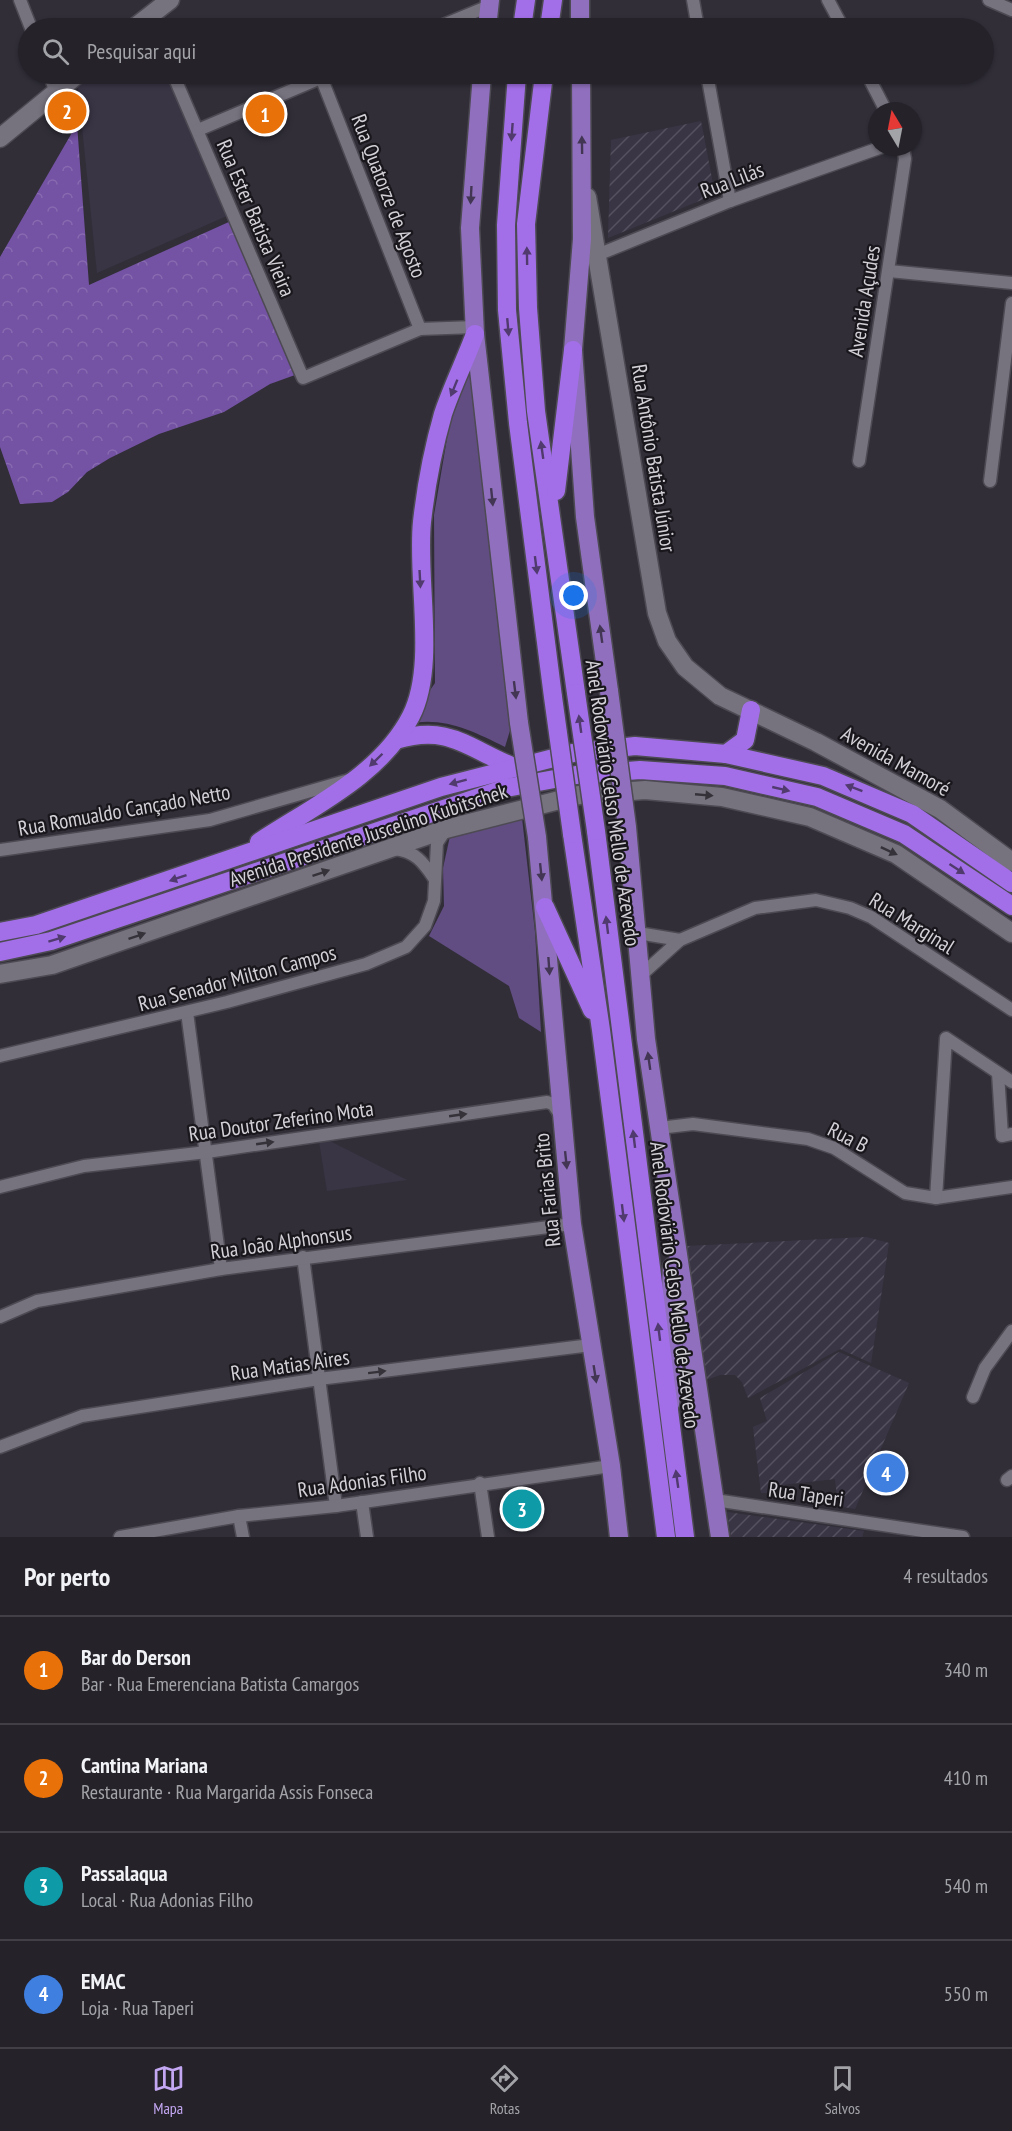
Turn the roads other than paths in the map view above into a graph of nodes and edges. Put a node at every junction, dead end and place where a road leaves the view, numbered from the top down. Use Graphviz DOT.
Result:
graph roads {
  1 [pos="20,0"];
  2 [pos="170,0"];
  3 [pos="526,0"];
  4 [pos="553,0"];
  5 [pos="580,0"];
  6 [pos="693,0"];
  7 [pos="828,0"];
  8 [pos="989,0"];
  9 [pos="490,3"];
  10 [pos="1012,10"];
  11 [pos="27,18"];
  12 [pos="152,18"];
  13 [pos="458,18"];
  14 [pos="488,18"];
  15 [pos="523,18"];
  16 [pos="550,18"];
  17 [pos="580,18"];
  18 [pos="696,18"];
  19 [pos="838,18"];
  20 [pos="53,84"];
  21 [pos="66,84"];
  22 [pos="178,84"];
  23 [pos="304,84"];
  24 [pos="328,84"];
  25 [pos="481,84"];
  26 [pos="515,84"];
  27 [pos="543,84"];
  28 [pos="581,84"];
  29 [pos="709,84"];
  30 [pos="872,84"];
  31 [pos="56,92"];
  32 [pos="881,102"];
  33 [pos="198,129"];
  34 [pos="0,138"];
  35 [pos="868,152"];
  36 [pos="904,156"];
  37 [pos="583,171"];
  38 [pos="730,201"];
  39 [pos="597,255"];
  40 [pos="889,271"];
  41 [pos="1012,283"];
  42 [pos="1012,303"];
  43 [pos="420,329"];
  44 [pos="475,331"];
  45 [pos="573,350"];
  46 [pos="859,461"];
  47 [pos="990,481"];
  48 [pos="555,550"];
  49 [pos="751,710"];
  50 [pos="396,740"];
  51 [pos="726,754"];
  52 [pos="514,767"];
  53 [pos="358,777"];
  54 [pos="446,829"];
  55 [pos="392,849"];
  56 [pos="0,850"];
  57 [pos="234,859"];
  58 [pos="1012,862"];
  59 [pos="434,879"];
  60 [pos="1012,883"];
  61 [pos="1012,906"];
  62 [pos="545,907"];
  63 [pos="0,932"];
  64 [pos="638,933"];
  65 [pos="1012,933"];
  66 [pos="681,940"];
  67 [pos="0,952"];
  68 [pos="0,974"];
  69 [pos="640,976"];
  70 [pos="1012,1010"];
  71 [pos="187,1012"];
  72 [pos="601,1030"];
  73 [pos="0,1056"];
  74 [pos="998,1073"];
  75 [pos="1012,1082"];
  76 [pos="561,1117"];
  77 [pos="659,1128"];
  78 [pos="1012,1134"];
  79 [pos="207,1152"];
  80 [pos="0,1187"];
  81 [pos="1012,1187"];
  82 [pos="936,1197"];
  83 [pos="572,1224"];
  84 [pos="674,1238"];
  85 [pos="303,1257"];
  86 [pos="221,1269"];
  87 [pos="0,1317"];
  88 [pos="1012,1331"];
  89 [pos="591,1345"];
  90 [pos="319,1379"];
  91 [pos="973,1397"];
  92 [pos="669,1411"];
  93 [pos="0,1447"];
  94 [pos="611,1466"];
  95 [pos="480,1483"];
  96 [pos="716,1500"];
  97 [pos="362,1502"];
  98 [pos="336,1506"];
  99 [pos="239,1516"];
  100 [pos="120,1537"];
  101 [pos="243,1537"];
  102 [pos="367,1537"];
  103 [pos="488,1537"];
  104 [pos="619,1537"];
  105 [pos="666,1537"];
  106 [pos="685,1537"];
  107 [pos="720,1537"];
  108 [pos="963,1537"];
  1 -- 11 [label="street"];
  2 -- 12 [label="main road"];
  3 -- 15 [label="highway"];
  4 -- 16 [label="highway"];
  5 -- 17 [label="main road"];
  6 -- 18 [label="street"];
  7 -- 19 [label="street"];
  8 -- 10 [label="street"];
  9 -- 13 [label="street"];
  9 -- 14 [label="main road"];
  20 -- 31 [label="street"];
  21 -- 31 [label="main road"];
  22 -- 33 [label="street, Rua Ester Batista Vieira"];
  23 -- 33 [label="street"];
  24 -- 43 [label="street, Rua Quatorze de Agosto"];
  25 -- 44 [label="main road, one-way"];
  26 -- 72 [label="highway, Anel Rodoviário Celso Mello de Azevedo, one-way, bridge"];
  48 -- 27 [label="highway, Anel Rodoviário Celso Mello de Azevedo, one-way"];
  37 -- 28 [label="main road, Anel Rodoviário Celso Mello de Azevedo, one-way"];
  29 -- 38 [label="street"];
  30 -- 32 [label="street"];
  31 -- 34 [label="main road"];
  33 -- 43 [label="street, Rua Ester Batista Vieira"];
  35 -- 38 [label="street, Rua Lilás"];
  36 -- 40 [label="street, Avenida Açudes"];
  37 -- 39 [label="main road, Rua Antônio Batista Júnior"];
  37 -- 45 [label="main road, Anel Rodoviário Celso Mello de Azevedo"];
  38 -- 39 [label="street, Rua Lilás"];
  39 -- 49 [label="main road, Rua Antônio Batista Júnior"];
  40 -- 41 [label="street"];
  40 -- 46 [label="street, Avenida Açudes"];
  42 -- 47 [label="street"];
  43 -- 44 [label="street"];
  44 -- 50 [label="highway, one-way"];
  44 -- 62 [label="main road, Rua Farias Brito, one-way, bridge"];
  45 -- 48 [label="highway"];
  64 -- 45 [label="main road, Anel Rodoviário Celso Mello de Azevedo, one-way, bridge"];
  92 -- 48 [label="highway, Anel Rodoviário Celso Mello de Azevedo, one-way, bridge"];
  49 -- 51 [label="highway"];
  49 -- 58 [label="main road, Avenida Mamoré"];
  50 -- 52 [label="highway"];
  50 -- 53 [label="highway, one-way"];
  51 -- 52 [label="highway, Avenida Presidente Juscelino Kubitschek"];
  60 -- 51 [label="highway, Avenida Presidente Juscelino Kubitschek, one-way"];
  52 -- 57 [label="highway, Avenida Presidente Juscelino Kubitschek, one-way"];
  53 -- 56 [label="street, Rua Romualdo Cançado Netto"];
  53 -- 57 [label="highway"];
  54 -- 55 [label="main road, Avenida Presidente Juscelino Kubitschek"];
  54 -- 59 [label="street, Rua Senador Milton Campos"];
  54 -- 65 [label="main road, Avenida Presidente Juscelino Kubitschek, one-way"];
  55 -- 59 [label="street"];
  68 -- 55 [label="main road, Avenida Presidente Juscelino Kubitschek, one-way"];
  57 -- 63 [label="highway, Avenida Presidente Juscelino Kubitschek, one-way"];
  59 -- 71 [label="street, Rua Senador Milton Campos"];
  67 -- 61 [label="highway, Avenida Presidente Juscelino Kubitschek, one-way"];
  62 -- 72 [label="highway"];
  62 -- 76 [label="main road, Rua Farias Brito, one-way"];
  64 -- 66 [label="street"];
  64 -- 69 [label="main road, Anel Rodoviário Celso Mello de Azevedo"];
  66 -- 69 [label="street, Rua Marginal"];
  66 -- 70 [label="street, Rua Marginal"];
  77 -- 69 [label="main road, Anel Rodoviário Celso Mello de Azevedo, one-way"];
  71 -- 73 [label="street, Rua Senador Milton Campos"];
  71 -- 79 [label="street"];
  72 -- 105 [label="highway, Anel Rodoviário Celso Mello de Azevedo, one-way"];
  74 -- 75 [label="street"];
  74 -- 78 [label="street"];
  74 -- 82 [label="street"];
  79 -- 76 [label="street, Rua Doutor Zeferino Mota, one-way"];
  76 -- 83 [label="main road, Rua Farias Brito, one-way"];
  77 -- 82 [label="street, Rua B"];
  77 -- 84 [label="main road, Anel Rodoviário Celso Mello de Azevedo"];
  79 -- 80 [label="street, Rua Doutor Zeferino Mota"];
  79 -- 86 [label="street"];
  81 -- 82 [label="street, Rua B"];
  83 -- 85 [label="street, Rua João Alphonsus"];
  83 -- 89 [label="main road, Rua Farias Brito"];
  84 -- 92 [label="main road"];
  84 -- 96 [label="main road, Anel Rodoviário Celso Mello de Azevedo"];
  85 -- 86 [label="street, Rua João Alphonsus"];
  85 -- 90 [label="street"];
  86 -- 87 [label="street, Rua João Alphonsus"];
  88 -- 91 [label="street"];
  90 -- 89 [label="street, Rua Matias Aires, one-way"];
  89 -- 94 [label="main road, Rua Farias Brito, one-way"];
  90 -- 93 [label="street, Rua Matias Aires"];
  90 -- 98 [label="street"];
  106 -- 92 [label="highway, Anel Rodoviário Celso Mello de Azevedo, one-way"];
  94 -- 95 [label="street, Rua Adonias Filho"];
  94 -- 104 [label="main road, Rua Farias Brito"];
  95 -- 97 [label="street, Rua Adonias Filho"];
  95 -- 103 [label="street"];
  96 -- 107 [label="main road, Anel Rodoviário Celso Mello de Azevedo"];
  96 -- 108 [label="street, Rua Taperi"];
  97 -- 98 [label="street, Rua Adonias Filho"];
  97 -- 102 [label="street"];
  98 -- 99 [label="street, Rua Adonias Filho"];
  99 -- 100 [label="street, Rua Adonias Filho"];
  99 -- 101 [label="street"];
}
